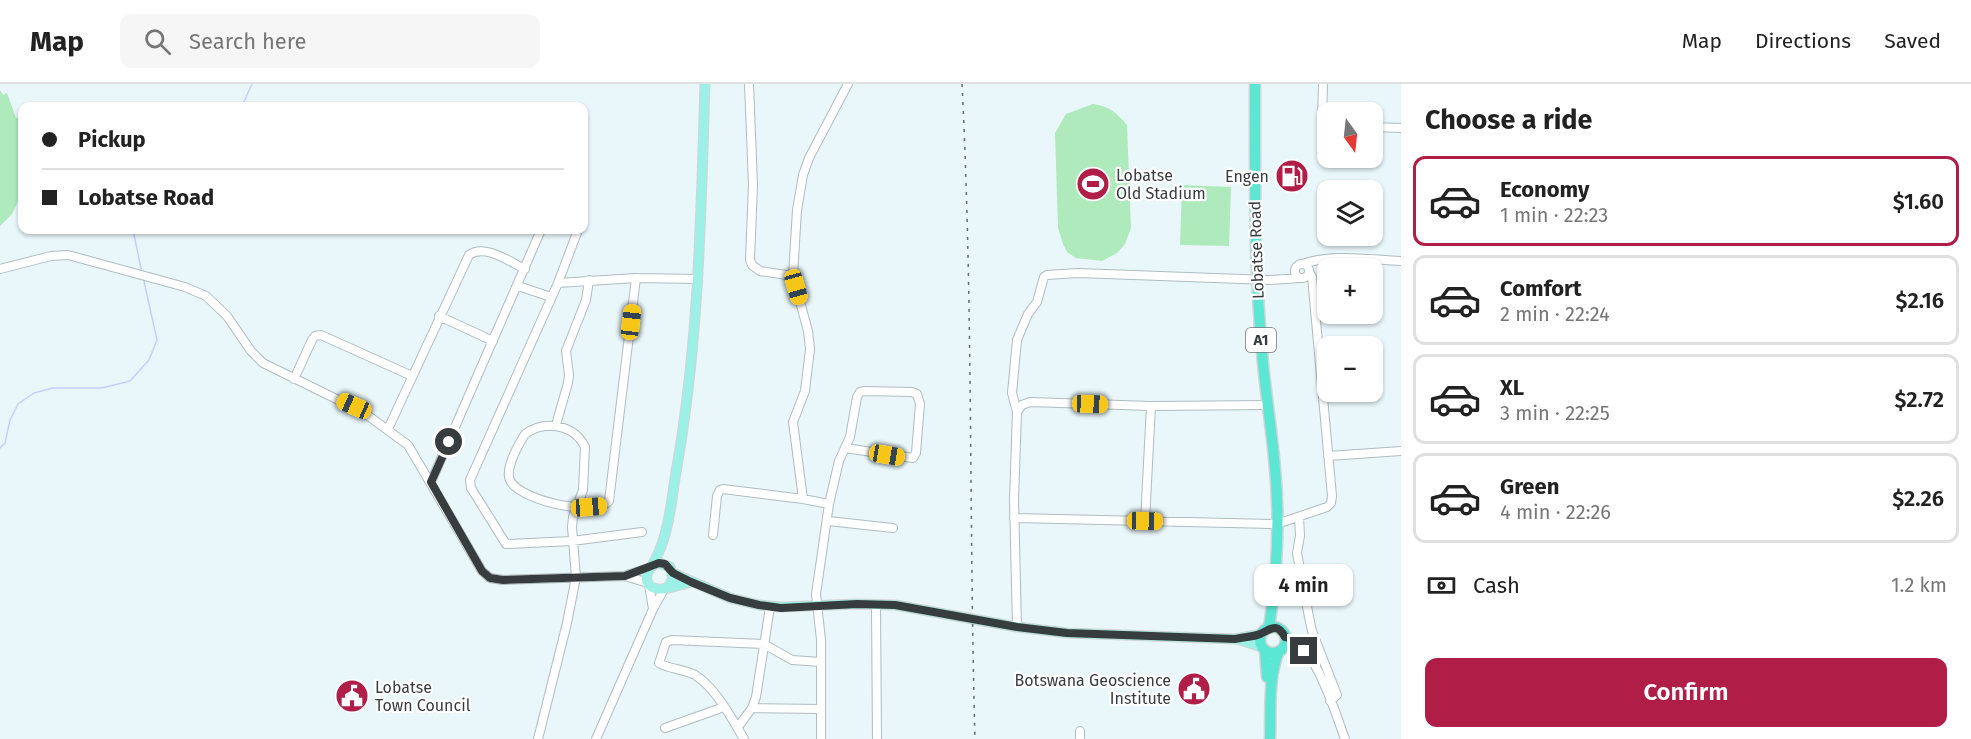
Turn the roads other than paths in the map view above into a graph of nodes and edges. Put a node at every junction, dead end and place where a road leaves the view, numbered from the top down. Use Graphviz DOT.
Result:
graph roads {
  1 [pos="705,84"];
  2 [pos="749,84"];
  3 [pos="848,84"];
  4 [pos="1255,84"];
  5 [pos="1323,84"];
  6 [pos="1322,102"];
  7 [pos="1383,127"];
  8 [pos="1401,128"];
  9 [pos="540,234"];
  10 [pos="576,234"];
  11 [pos="1317,261"];
  12 [pos="1383,261"];
  13 [pos="1401,261"];
  14 [pos="1317,263"];
  15 [pos="1303,264"];
  16 [pos="0,269"];
  17 [pos="525,269"];
  18 [pos="1295,270"];
  19 [pos="1305,275"];
  20 [pos="793,276"];
  21 [pos="636,278"];
  22 [pos="697,279"];
  23 [pos="589,280"];
  24 [pos="1256,280"];
  25 [pos="1284,280"];
  26 [pos="558,283"];
  27 [pos="518,286"];
  28 [pos="551,297"];
  29 [pos="439,316"];
  30 [pos="493,341"];
  31 [pos="412,376"];
  32 [pos="294,379"];
  33 [pos="1268,405"];
  34 [pos="1151,406"];
  35 [pos="1017,412"];
  36 [pos="556,425"];
  37 [pos="388,429"];
  38 [pos="844,448"];
  39 [pos="1401,451"];
  40 [pos="1328,456"];
  41 [pos="431,482"];
  42 [pos="803,499"];
  43 [pos="829,504"];
  44 [pos="576,508"];
  45 [pos="1299,517"];
  46 [pos="1014,518"];
  47 [pos="828,520"];
  48 [pos="1145,521"];
  49 [pos="1277,524"];
  50 [pos="893,528"];
  51 [pos="642,532"];
  52 [pos="666,535"];
  53 [pos="712,535"];
  54 [pos="572,541"];
  55 [pos="651,566"];
  56 [pos="671,570"];
  57 [pos="625,576"];
  58 [pos="576,578"];
  59 [pos="691,582"];
  60 [pos="649,584"];
  61 [pos="666,588"];
  62 [pos="1274,595"];
  63 [pos="876,604"];
  64 [pos="818,606"];
  65 [pos="770,607"];
  66 [pos="653,609"];
  67 [pos="1017,627"];
  68 [pos="1265,631"];
  69 [pos="1235,639"];
  70 [pos="1282,642"];
  71 [pos="764,644"];
  72 [pos="1264,649"];
  73 [pos="821,662"];
  74 [pos="1330,701"];
  75 [pos="724,707"];
  76 [pos="752,708"];
  77 [pos="821,709"];
  78 [pos="738,727"];
  79 [pos="665,728"];
  80 [pos="538,739"];
  81 [pos="596,739"];
  82 [pos="744,739"];
  83 [pos="821,739"];
  84 [pos="877,739"];
  85 [pos="1263,739"];
  86 [pos="1270,739"];
  87 [pos="1345,739"];
  1 -- 22 [label="main road"];
  2 -- 20 [label="street"];
  3 -- 20 [label="street"];
  4 -- 24 [label="highway, Lobatse Road / A1"];
  5 -- 6 [label="street"];
  7 -- 8 [label="street"];
  9 -- 17 [label="street"];
  10 -- 26 [label="street"];
  11 -- 15 [label="street"];
  12 -- 13 [label="street"];
  14 -- 19 [label="street"];
  15 -- 18 [label="street"];
  15 -- 19 [label="street"];
  16 -- 32 [label="street"];
  17 -- 27 [label="street"];
  17 -- 29 [label="street"];
  18 -- 19 [label="street"];
  18 -- 25 [label="street"];
  19 -- 25 [label="street"];
  19 -- 40 [label="street"];
  20 -- 42 [label="street"];
  21 -- 22 [label="street"];
  21 -- 23 [label="street"];
  21 -- 44 [label="street"];
  22 -- 52 [label="main road"];
  23 -- 26 [label="street"];
  23 -- 36 [label="street"];
  24 -- 25 [label="street"];
  24 -- 33 [label="highway, Lobatse Road / A1"];
  24 -- 35 [label="street"];
  26 -- 28 [label="street"];
  27 -- 28 [label="street"];
  27 -- 30 [label="street"];
  28 -- 54 [label="street"];
  29 -- 30 [label="street"];
  29 -- 31 [label="street"];
  30 -- 41 [label="street"];
  31 -- 32 [label="street"];
  31 -- 37 [label="street"];
  32 -- 37 [label="street"];
  33 -- 34 [label="street"];
  33 -- 49 [label="highway, Lobatse Road / A1"];
  34 -- 35 [label="street"];
  34 -- 48 [label="street"];
  35 -- 46 [label="street"];
  36 -- 44 [label="street"];
  36 -- 44 [label="street"];
  37 -- 41 [label="street"];
  38 -- 38 [label="street"];
  38 -- 43 [label="street"];
  39 -- 40 [label="street"];
  40 -- 45 [label="street"];
  41 -- 58 [label="street"];
  42 -- 43 [label="street"];
  42 -- 53 [label="street"];
  43 -- 47 [label="street"];
  44 -- 54 [label="street"];
  45 -- 49 [label="street"];
  45 -- 74 [label="street"];
  46 -- 48 [label="street"];
  46 -- 67 [label="street"];
  47 -- 50 [label="street"];
  47 -- 64 [label="street"];
  48 -- 49 [label="street"];
  49 -- 62 [label="highway, Lobatse Road / A1"];
  51 -- 54 [label="street"];
  52 -- 55 [label="main road"];
  52 -- 56 [label="main road"];
  54 -- 58 [label="street"];
  55 -- 56 [label="main road"];
  55 -- 57 [label="street"];
  55 -- 60 [label="main road"];
  56 -- 59 [label="main road"];
  56 -- 61 [label="main road"];
  57 -- 58 [label="street"];
  57 -- 60 [label="street"];
  58 -- 80 [label="street"];
  59 -- 61 [label="main road"];
  59 -- 65 [label="main road"];
  60 -- 61 [label="main road"];
  60 -- 66 [label="street"];
  61 -- 66 [label="street"];
  62 -- 68 [label="highway, Lobatse Road / A1"];
  62 -- 70 [label="highway, Lobatse Road / A1"];
  63 -- 64 [label="main road"];
  63 -- 67 [label="main road"];
  63 -- 84 [label="street"];
  64 -- 65 [label="main road"];
  64 -- 73 [label="street"];
  65 -- 71 [label="street"];
  66 -- 81 [label="street"];
  67 -- 69 [label="main road"];
  68 -- 69 [label="main road"];
  68 -- 70 [label="highway"];
  68 -- 72 [label="highway, Lobatse Road / A1"];
  69 -- 72 [label="main road"];
  70 -- 72 [label="highway"];
  70 -- 74 [label="street"];
  70 -- 86 [label="highway, Lobatse Road / A1"];
  71 -- 73 [label="street"];
  71 -- 75 [label="street"];
  71 -- 76 [label="street"];
  72 -- 85 [label="highway, Lobatse Road / A1"];
  73 -- 77 [label="street"];
  74 -- 87 [label="street"];
  75 -- 78 [label="street"];
  75 -- 79 [label="street"];
  76 -- 77 [label="street"];
  76 -- 78 [label="street"];
  77 -- 83 [label="street"];
  78 -- 82 [label="street"];
}
